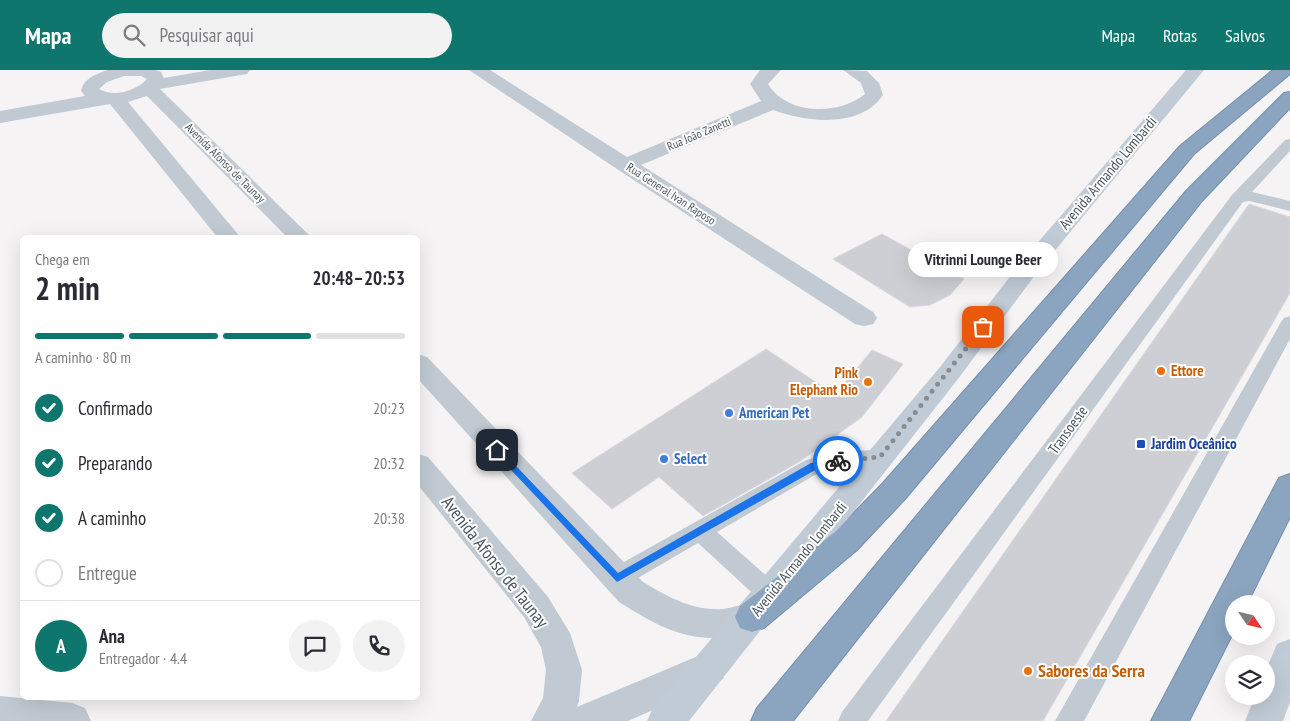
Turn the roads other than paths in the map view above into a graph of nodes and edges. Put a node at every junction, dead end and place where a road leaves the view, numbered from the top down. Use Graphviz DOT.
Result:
graph roads {
  1 [pos="241,70"];
  2 [pos="478,70"];
  3 [pos="772,70"];
  4 [pos="852,70"];
  5 [pos="1284,70"];
  6 [pos="1190,71"];
  7 [pos="143,76"];
  8 [pos="97,87"];
  9 [pos="1290,97"];
  10 [pos="0,103"];
  11 [pos="773,103"];
  12 [pos="0,117"];
  13 [pos="1290,143"];
  14 [pos="624,165"];
  15 [pos="1238,198"];
  16 [pos="1290,206"];
  17 [pos="227,235"];
  18 [pos="298,235"];
  19 [pos="864,318"];
  20 [pos="1290,322"];
  21 [pos="420,365"];
  22 [pos="880,457"];
  23 [pos="420,467"];
  24 [pos="1290,486"];
  25 [pos="701,532"];
  26 [pos="617,578"];
  27 [pos="761,605"];
  28 [pos="1290,655"];
  29 [pos="711,666"];
  30 [pos="0,714"];
  31 [pos="72,721"];
  32 [pos="550,721"];
  33 [pos="587,721"];
  34 [pos="666,721"];
  35 [pos="770,721"];
  36 [pos="852,721"];
  37 [pos="1069,721"];
  38 [pos="1170,721"];
  39 [pos="1264,721"];
  1 -- 7 [label="street"];
  2 -- 14 [label="street, Rua General Ivan Raposo"];
  3 -- 11 [label="street"];
  4 -- 11 [label="street"];
  5 -- 27 [label="highway"];
  6 -- 22 [label="main road, Avenida Armando Lombardi"];
  7 -- 8 [label="street"];
  7 -- 8 [label="street"];
  7 -- 18 [label="street, Avenida Afonso de Taunay"];
  8 -- 10 [label="street"];
  8 -- 12 [label="street"];
  8 -- 17 [label="street"];
  9 -- 35 [label="highway"];
  11 -- 14 [label="street, Rua João Zanetti"];
  13 -- 15 [label="lane, Transoeste"];
  14 -- 19 [label="street, Rua General Ivan Raposo"];
  15 -- 16 [label="lane"];
  15 -- 36 [label="lane, Transoeste"];
  20 -- 37 [label="lane"];
  21 -- 26 [label="street"];
  22 -- 25 [label="lane"];
  22 -- 27 [label="main road, Avenida Armando Lombardi"];
  23 -- 32 [label="street, Avenida Afonso de Taunay"];
  24 -- 38 [label="highway"];
  25 -- 26 [label="lane"];
  25 -- 27 [label="lane"];
  26 -- 27 [label="street"];
  27 -- 29 [label="main road, Avenida Armando Lombardi"];
  28 -- 39 [label="main road"];
  29 -- 33 [label="street"];
  29 -- 34 [label="main road, Avenida Armando Lombardi"];
  30 -- 31 [label="street"];
}
